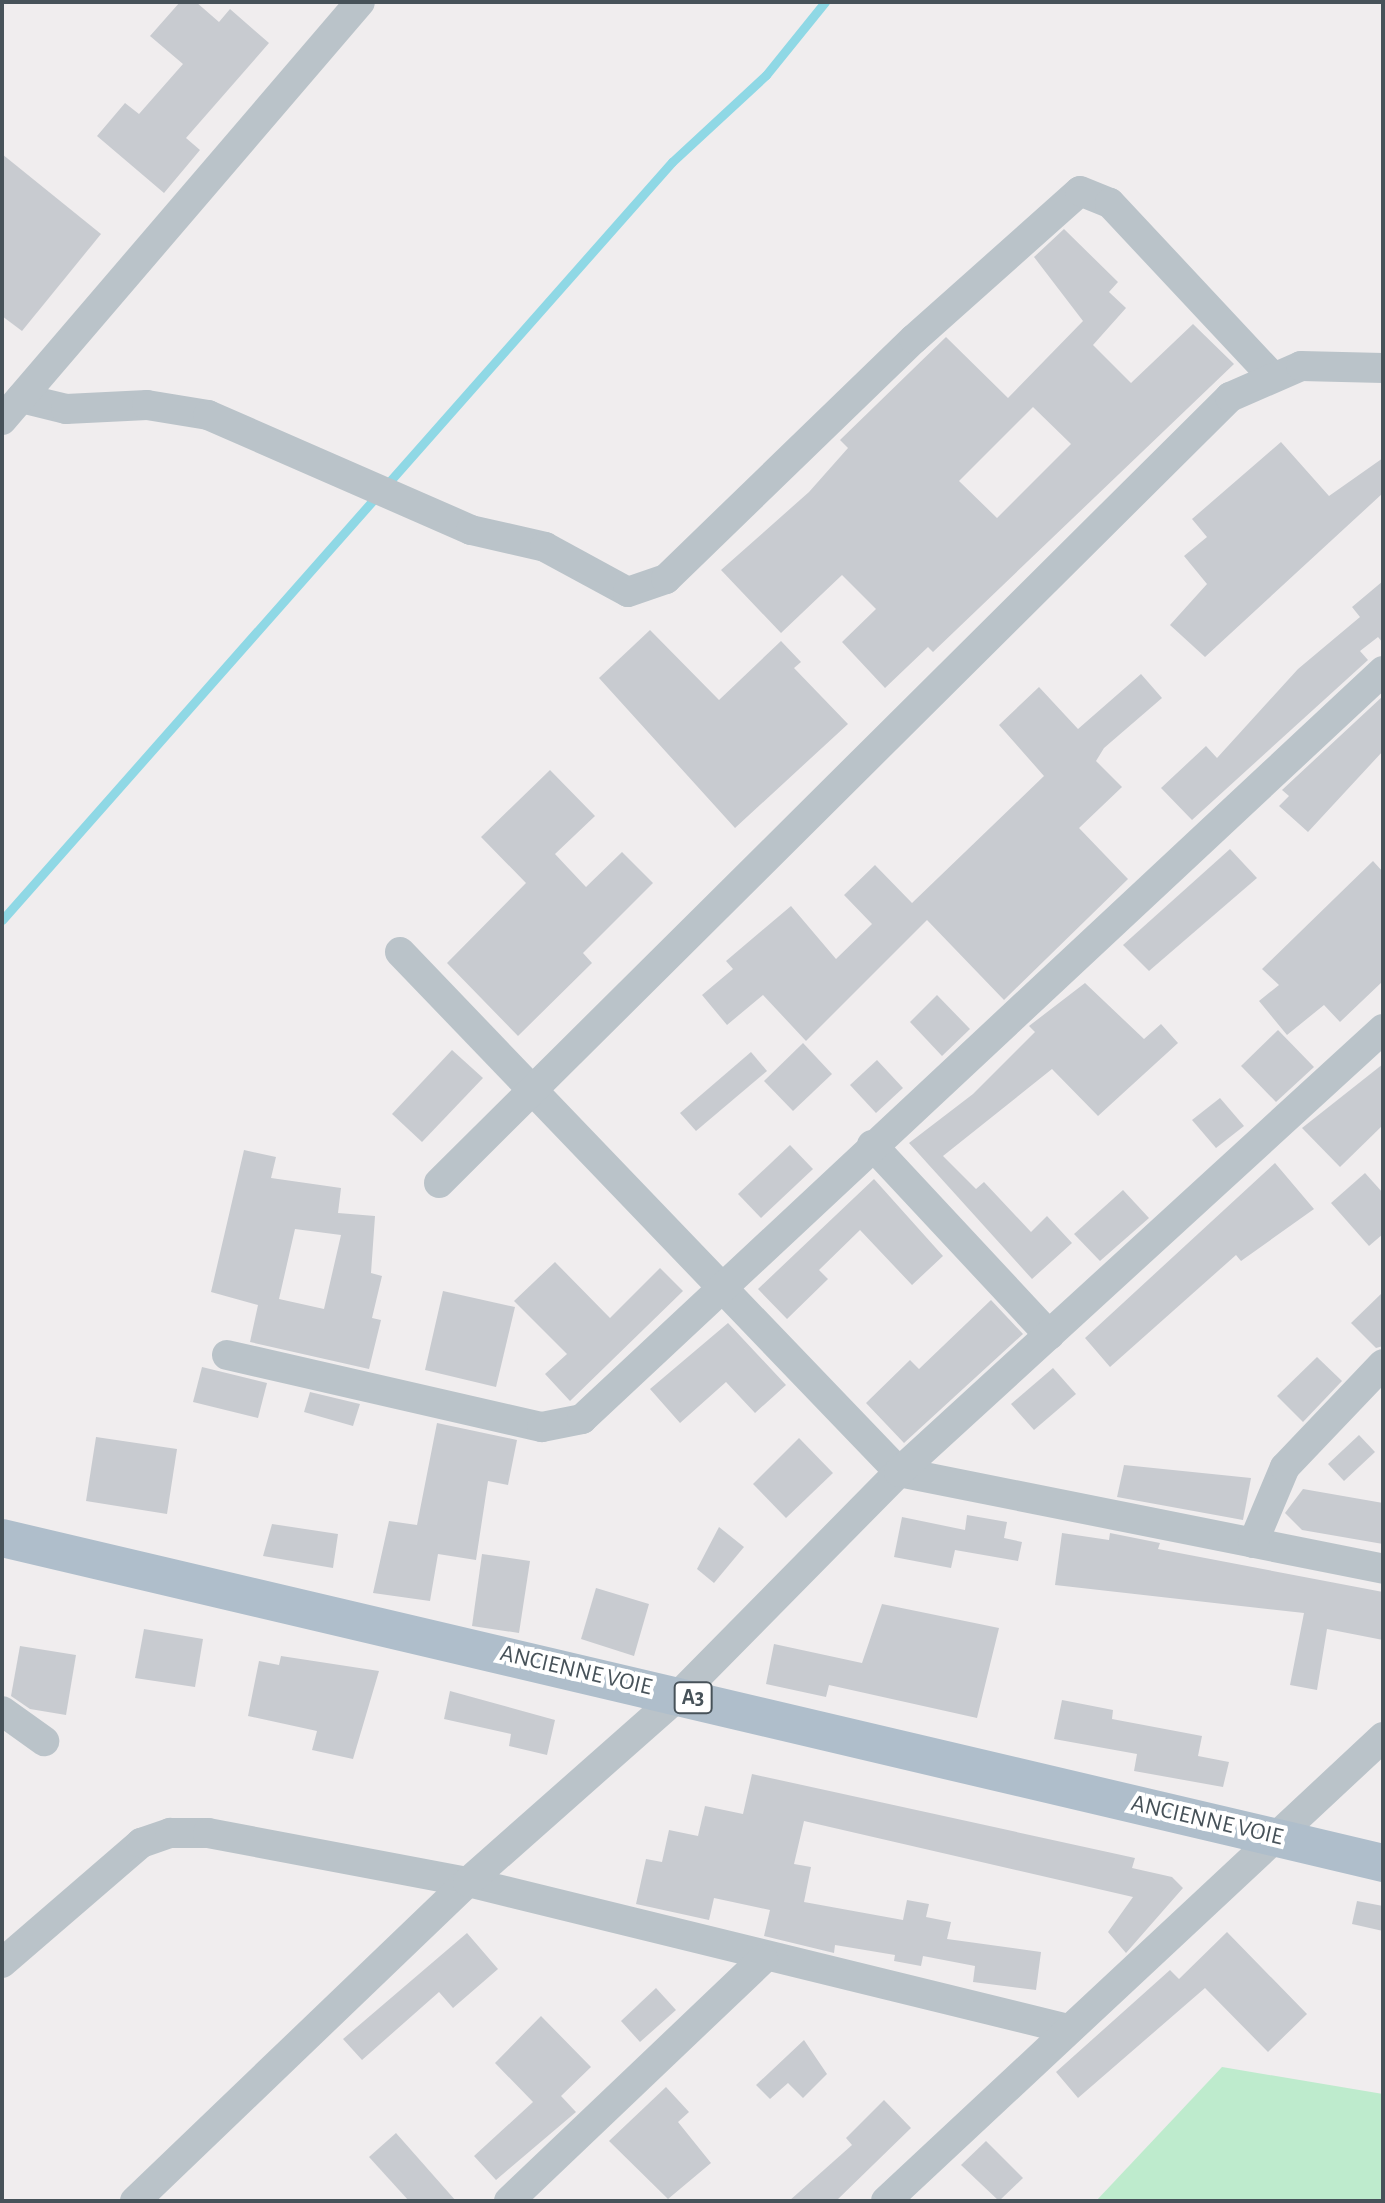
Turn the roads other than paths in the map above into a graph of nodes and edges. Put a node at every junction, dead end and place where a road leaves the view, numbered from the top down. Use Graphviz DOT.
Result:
graph roads {
  1 [pos="360,2"];
  2 [pos="1383,368"];
  3 [pos="1270,374"];
  4 [pos="12,409"];
  5 [pos="1383,671"];
  6 [pos="400,952"];
  7 [pos="1383,1029"];
  8 [pos="530,1087"];
  9 [pos="872,1145"];
  10 [pos="439,1183"];
  11 [pos="717,1289"];
  12 [pos="1049,1335"];
  13 [pos="227,1355"];
  14 [pos="1383,1364"];
  15 [pos="899,1472"];
  16 [pos="2,1538"];
  17 [pos="1253,1543"];
  18 [pos="1383,1569"];
  19 [pos="679,1695"];
  20 [pos="2,1711"];
  21 [pos="1383,1737"];
  22 [pos="44,1741"];
  23 [pos="1279,1838"];
  24 [pos="1383,1863"];
  25 [pos="468,1882"];
  26 [pos="763,1959"];
  27 [pos="2,1963"];
  28 [pos="1068,2029"];
  29 [pos="522,2197"];
  30 [pos="135,2201"];
  31 [pos="886,2201"];
  1 -- 4 [label="street"];
  2 -- 3 [label="street"];
  3 -- 4 [label="street"];
  3 -- 8 [label="street"];
  5 -- 9 [label="street"];
  6 -- 8 [label="street"];
  7 -- 12 [label="street"];
  8 -- 10 [label="street"];
  8 -- 11 [label="street"];
  9 -- 11 [label="street"];
  9 -- 12 [label="street"];
  11 -- 13 [label="street"];
  11 -- 15 [label="street"];
  12 -- 15 [label="street"];
  14 -- 17 [label="street"];
  15 -- 17 [label="street"];
  15 -- 19 [label="street"];
  16 -- 19 [label="main road, ANCIENNE VOIE / A3"];
  17 -- 18 [label="street"];
  19 -- 23 [label="main road, ANCIENNE VOIE / A3"];
  19 -- 25 [label="street"];
  20 -- 22 [label="street"];
  21 -- 23 [label="street"];
  23 -- 24 [label="main road, ANCIENNE VOIE / A3"];
  23 -- 28 [label="street"];
  25 -- 26 [label="street"];
  25 -- 27 [label="street"];
  25 -- 30 [label="street"];
  26 -- 28 [label="street"];
  26 -- 29 [label="street"];
  28 -- 31 [label="street"];
}
